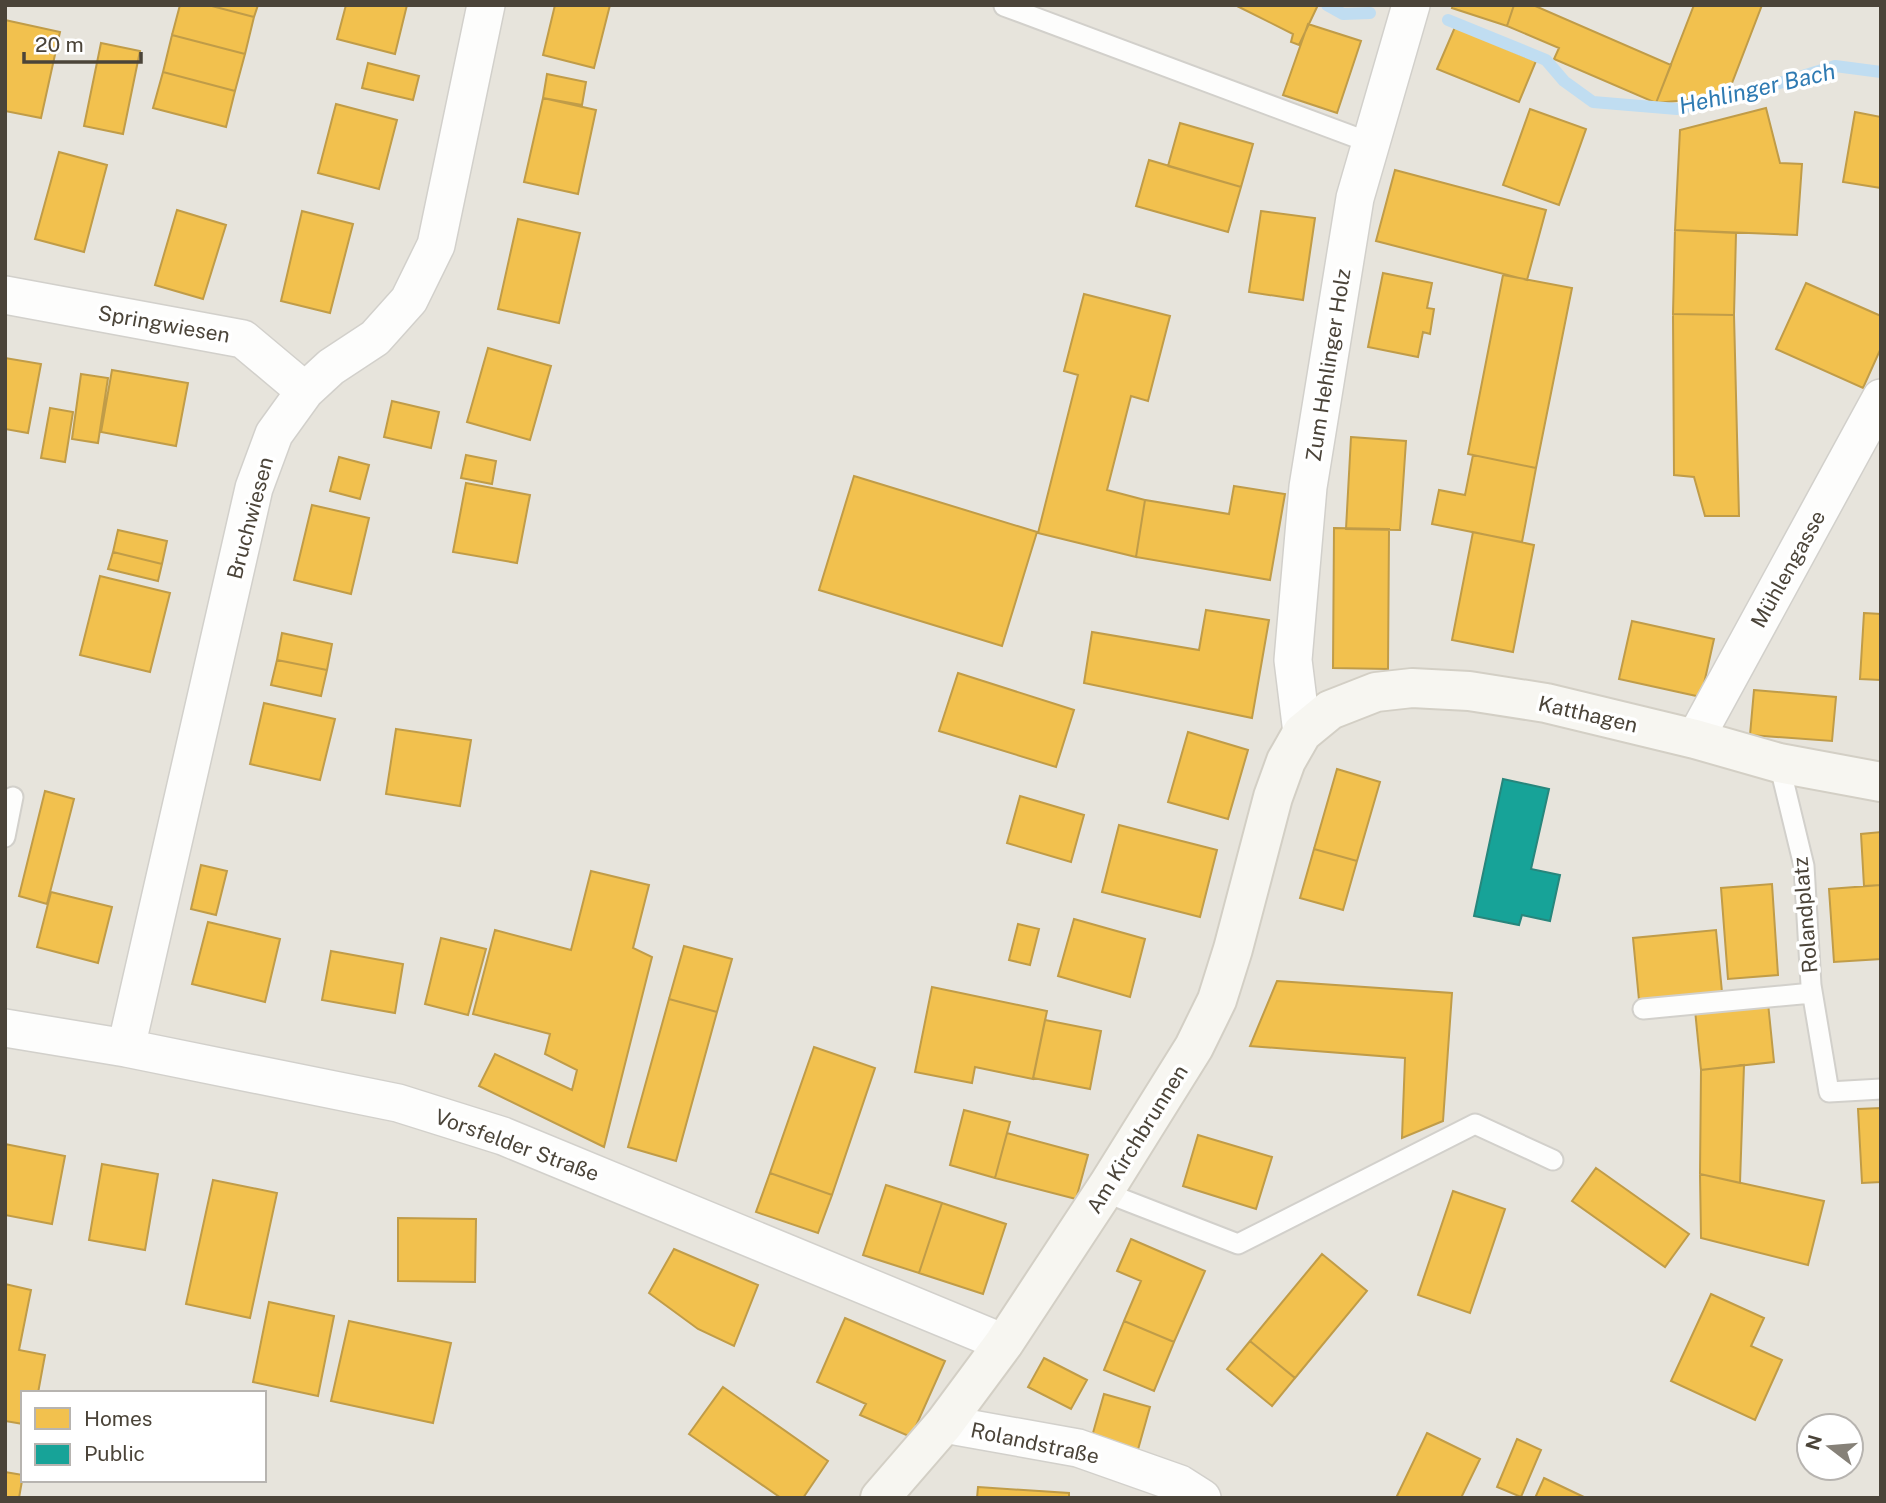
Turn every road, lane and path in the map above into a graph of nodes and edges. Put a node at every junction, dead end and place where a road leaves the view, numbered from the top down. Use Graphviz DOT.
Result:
graph roads {
  1 [pos="486,5"];
  2 [pos="1411,5"];
  3 [pos="1004,6"];
  4 [pos="1371,143"];
  5 [pos="5,295"];
  6 [pos="305,391"];
  7 [pos="1881,398"];
  8 [pos="1302,733"];
  9 [pos="1695,739"];
  10 [pos="1779,763"];
  11 [pos="1881,782"];
  12 [pos="13,797"];
  13 [pos="5,837"];
  14 [pos="1811,989"];
  15 [pos="1643,1009"];
  16 [pos="5,1028"];
  17 [pos="126,1048"];
  18 [pos="1881,1089"];
  19 [pos="1553,1160"];
  20 [pos="1104,1192"];
  21 [pos="1004,1343"];
  22 [pos="944,1424"];
  23 [pos="1186,1493"];
  24 [pos="880,1498"];
  1 -- 6 [label="street, Bruchwiesen"];
  2 -- 4 [label="street, Zum Hehlinger Holz"];
  3 -- 4 [label="lane"];
  4 -- 8 [label="street, Zum Hehlinger Holz"];
  5 -- 6 [label="street, Springwiesen"];
  6 -- 17 [label="street, Bruchwiesen"];
  7 -- 9 [label="street, Mühlengasse"];
  8 -- 9 [label="main road, Katthagen"];
  8 -- 20 [label="main road, Am Kirchbrunnen"];
  9 -- 10 [label="main road, Katthagen"];
  10 -- 11 [label="main road, Katthagen"];
  10 -- 14 [label="lane, Rolandplatz"];
  12 -- 13 [label="lane"];
  14 -- 15 [label="lane"];
  14 -- 18 [label="lane, Rolandplatz"];
  16 -- 17 [label="street, Vorsfelder Straße"];
  17 -- 21 [label="street, Vorsfelder Straße"];
  19 -- 20 [label="lane"];
  20 -- 21 [label="main road, Am Kirchbrunnen"];
  21 -- 22 [label="main road, Am Kirchbrunnen"];
  22 -- 23 [label="street, Rolandstraße"];
  22 -- 24 [label="main road, Am Kirchbrunnen"];
}
